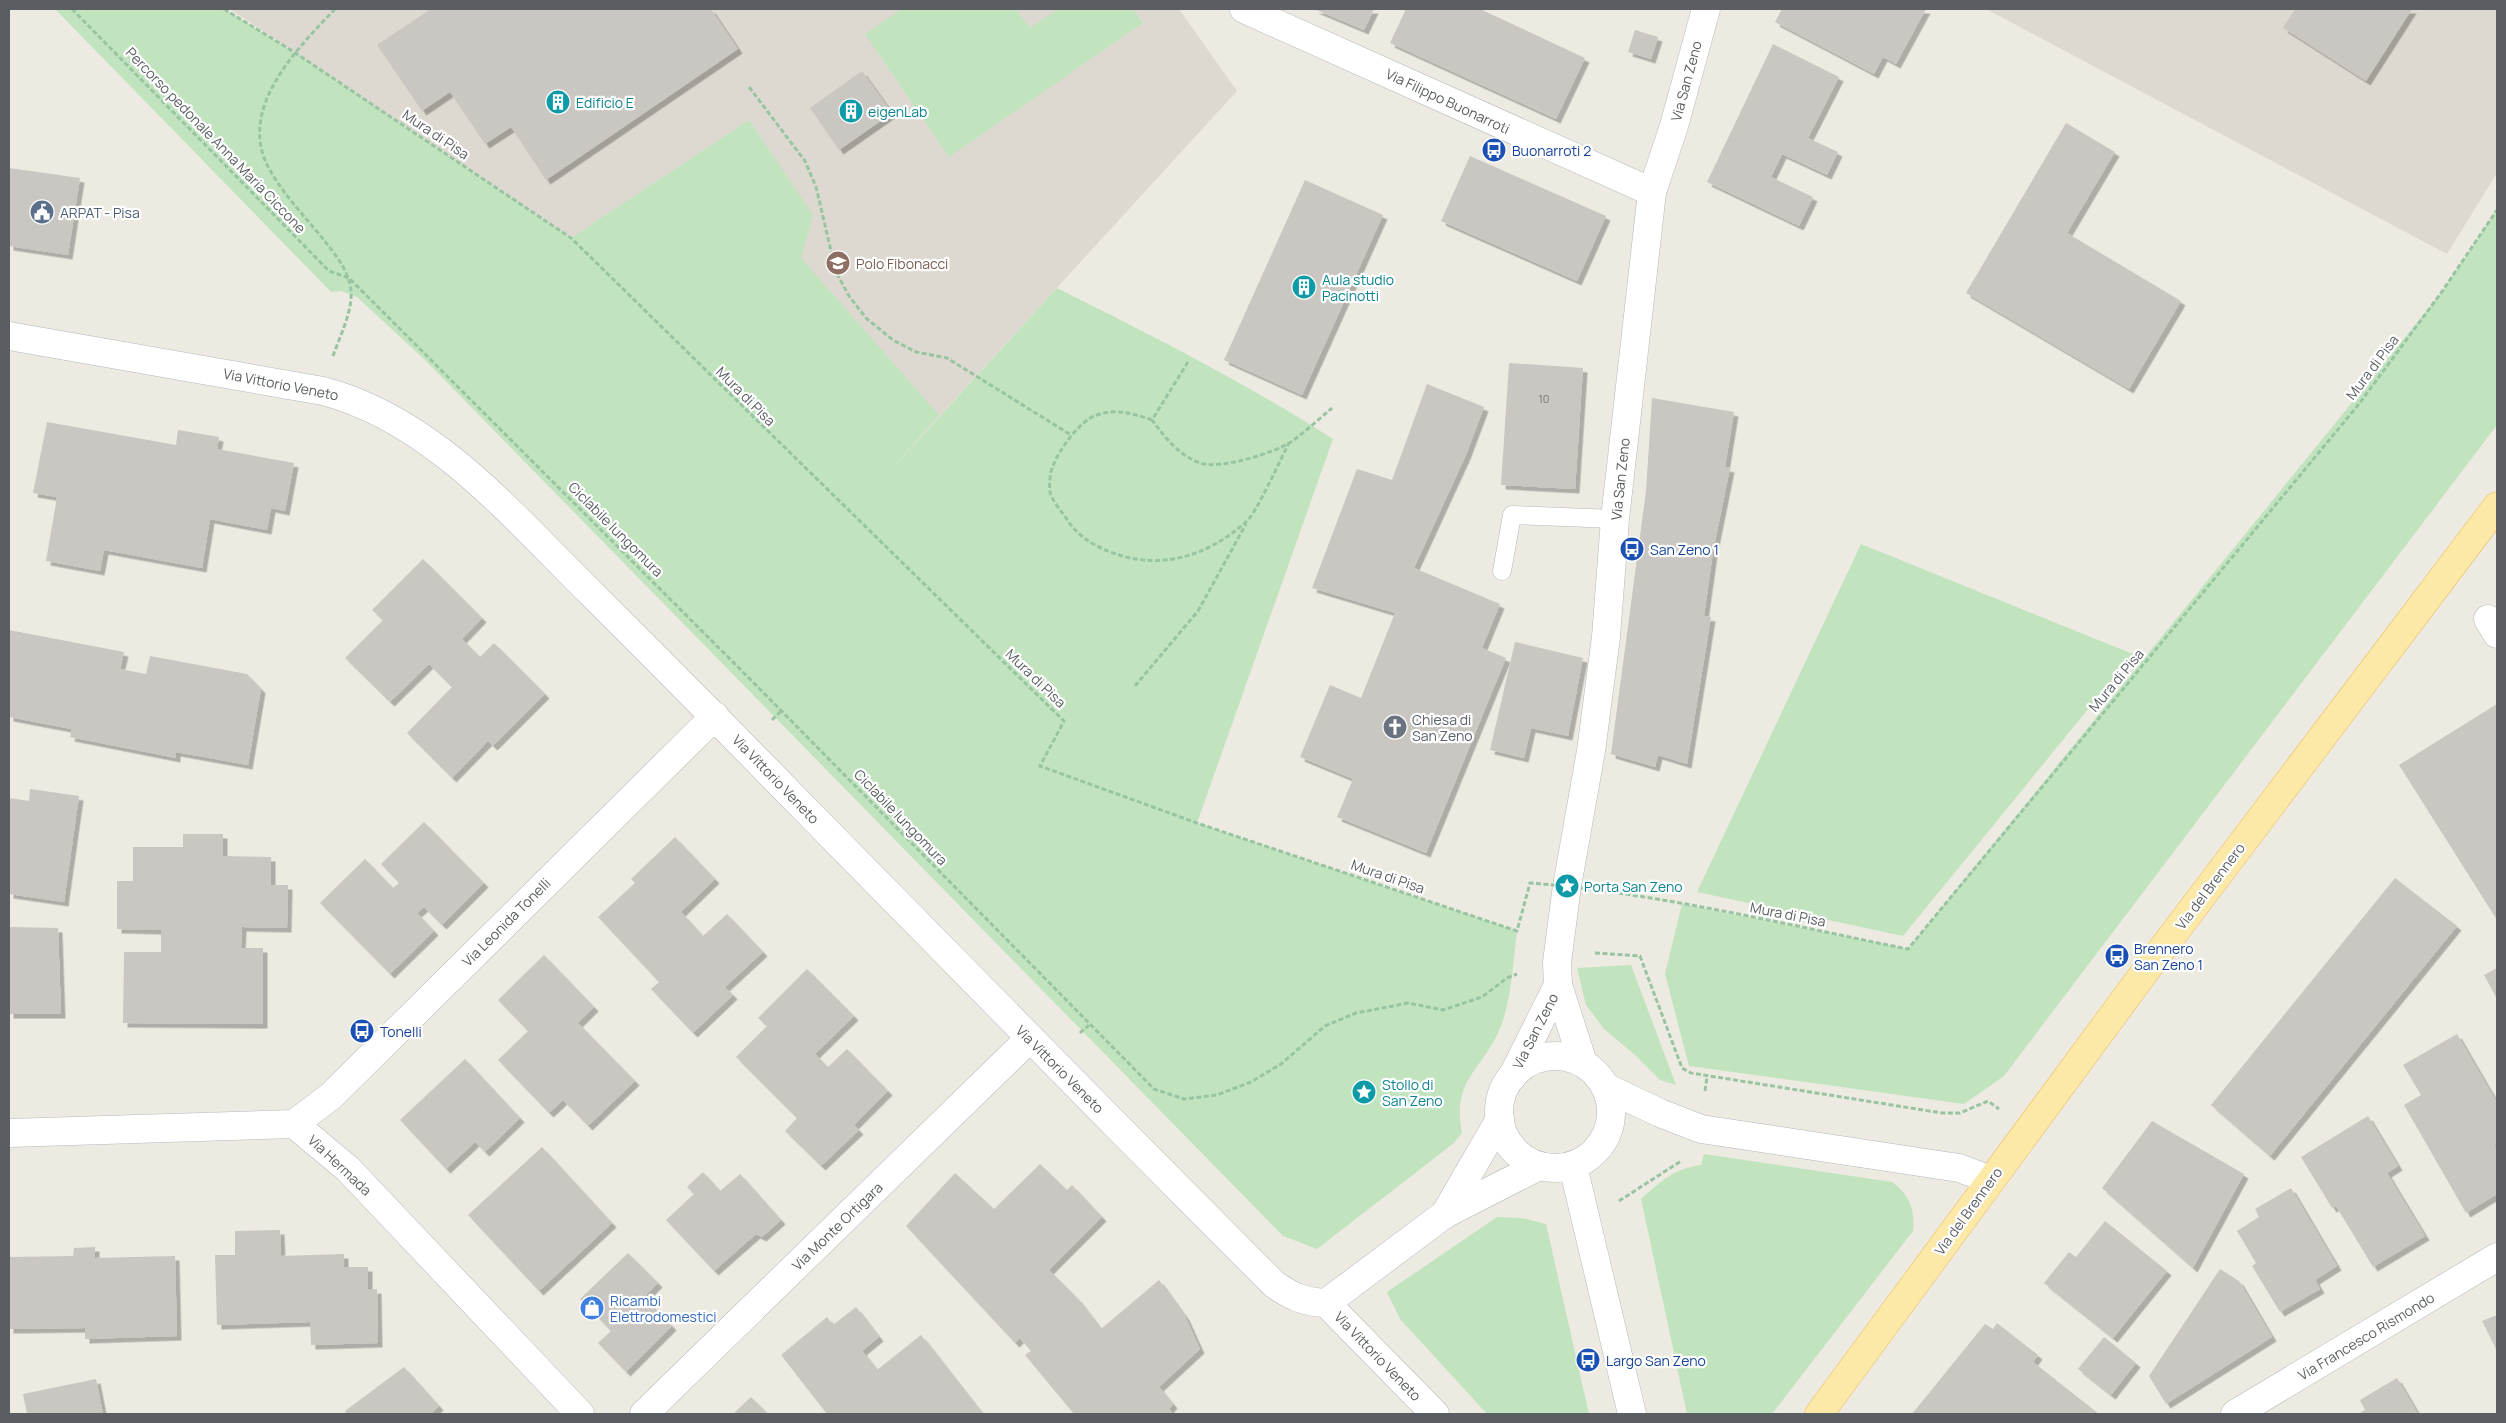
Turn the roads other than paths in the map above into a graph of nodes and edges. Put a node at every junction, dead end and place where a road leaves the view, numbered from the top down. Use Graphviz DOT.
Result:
graph roads {
  1 [pos="1244,9"];
  2 [pos="1706,9"];
  3 [pos="1652,192"];
  4 [pos="9,340"];
  5 [pos="2497,506"];
  6 [pos="1615,519"];
  7 [pos="1502,571"];
  8 [pos="714,716"];
  9 [pos="1558,985"];
  10 [pos="1030,1038"];
  11 [pos="1583,1063"];
  12 [pos="1512,1077"];
  13 [pos="1605,1087"];
  14 [pos="1500,1119"];
  15 [pos="294,1124"];
  16 [pos="9,1133"];
  17 [pos="1539,1166"];
  18 [pos="1573,1166"];
  19 [pos="1991,1180"];
  20 [pos="1445,1214"];
  21 [pos="2497,1257"];
  22 [pos="1326,1303"];
  23 [pos="580,1414"];
  24 [pos="644,1414"];
  25 [pos="1435,1414"];
  26 [pos="1632,1414"];
  27 [pos="1820,1414"];
  28 [pos="2235,1414"];
  1 -- 3 [label="street, Via Filippo Buonarroti"];
  2 -- 3 [label="street, Via San Zeno"];
  3 -- 6 [label="street, Via San Zeno"];
  4 -- 8 [label="street, Via Vittorio Veneto"];
  5 -- 19 [label="main road, Via del Brennero"];
  6 -- 7 [label="lane"];
  6 -- 9 [label="street, Via San Zeno"];
  8 -- 10 [label="street, Via Vittorio Veneto"];
  8 -- 15 [label="street, Via Leonida Tonelli"];
  9 -- 11 [label="street, Via San Zeno"];
  9 -- 12 [label="street, Via San Zeno"];
  10 -- 22 [label="street, Via Vittorio Veneto"];
  10 -- 24 [label="street, Via Monte Ortigara"];
  11 -- 12 [label="street"];
  11 -- 13 [label="street"];
  12 -- 14 [label="street"];
  13 -- 18 [label="street"];
  13 -- 19 [label="street"];
  14 -- 17 [label="street"];
  14 -- 20 [label="street"];
  15 -- 16 [label="street"];
  15 -- 23 [label="street, Via Hermada"];
  17 -- 18 [label="street"];
  17 -- 20 [label="street"];
  18 -- 26 [label="street"];
  19 -- 27 [label="main road, Via del Brennero"];
  20 -- 22 [label="street"];
  21 -- 28 [label="street, Via Francesco Rismondo"];
  22 -- 25 [label="street, Via Vittorio Veneto"];
}
